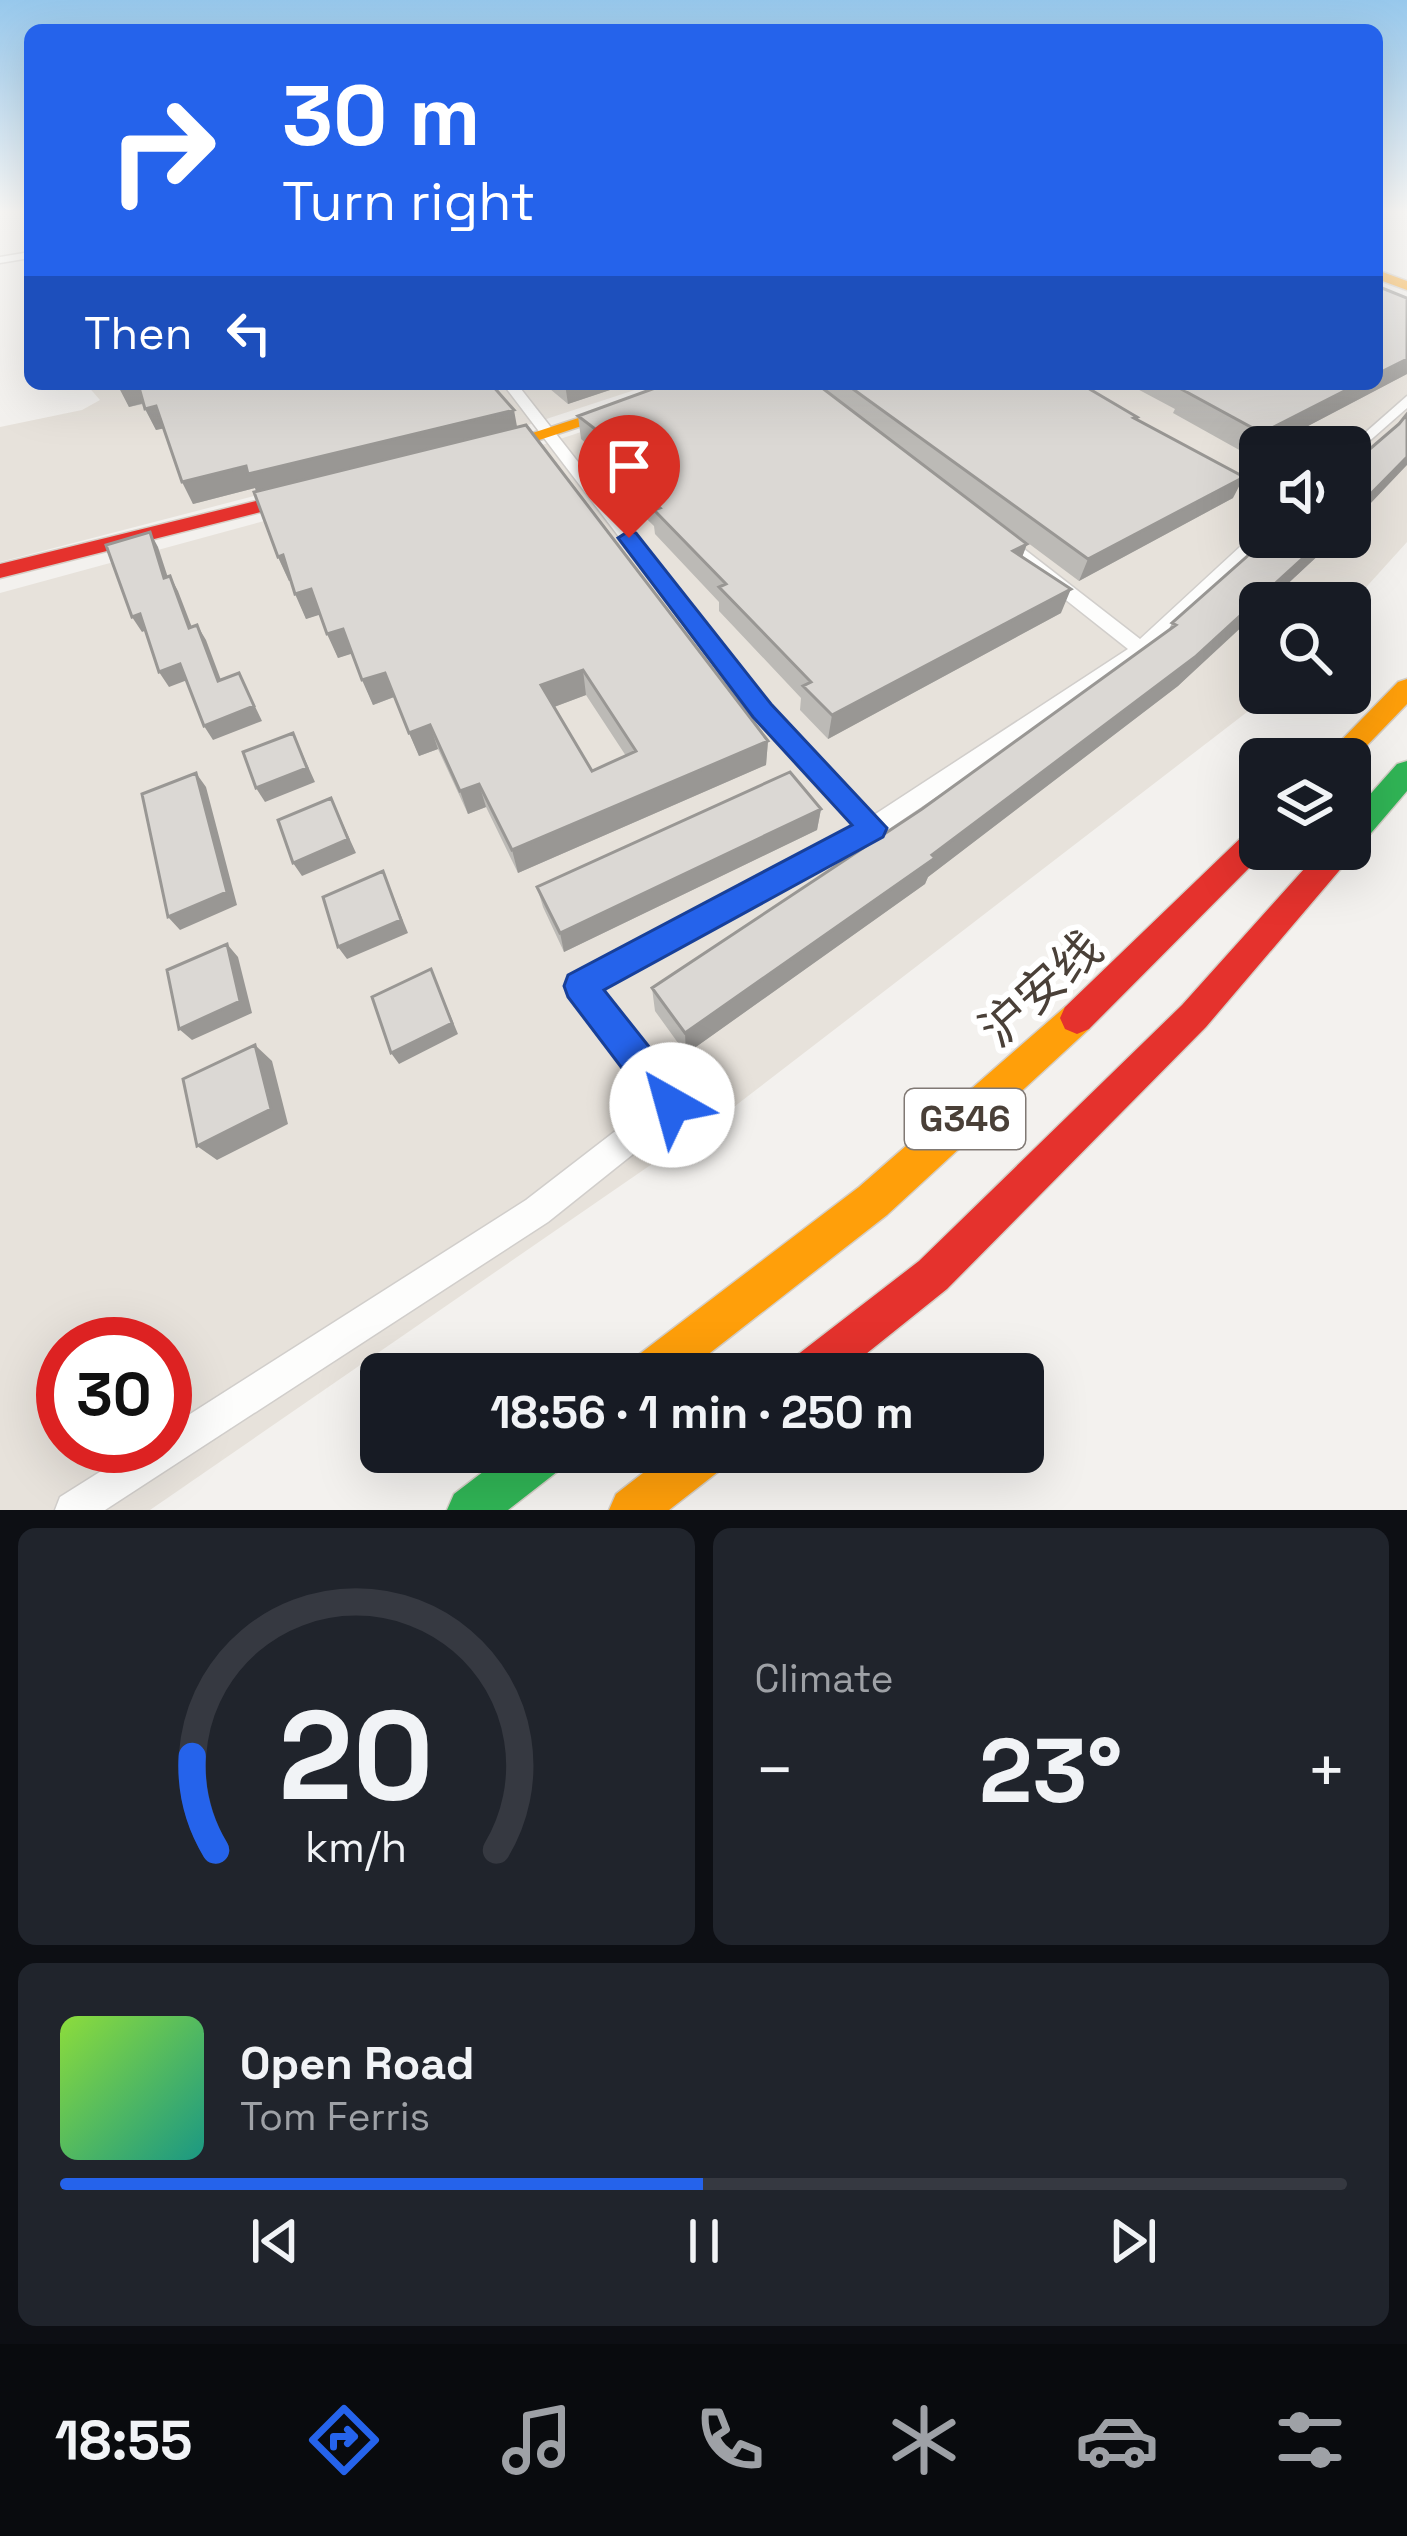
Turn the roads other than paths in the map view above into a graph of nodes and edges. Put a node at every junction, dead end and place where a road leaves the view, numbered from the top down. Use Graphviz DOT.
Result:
graph roads {
  1 [pos="515,390"];
  2 [pos="1407,400"];
  3 [pos="636,405"];
  4 [pos="549,434"];
  5 [pos="1371,434"];
  6 [pos="480,451"];
  7 [pos="320,491"];
  8 [pos="990,531"];
  9 [pos="1239,558"];
  10 [pos="0,571"];
  11 [pos="1141,649"];
  12 [pos="1407,688"];
  13 [pos="1358,738"];
  14 [pos="1407,772"];
  15 [pos="1371,813"];
  16 [pos="872,828"];
  17 [pos="1239,859"];
  18 [pos="1322,870"];
  19 [pos="675,1353"];
  20 [pos="833,1353"];
  21 [pos="518,1473"];
  22 [pos="680,1473"];
  23 [pos="73,1510"];
  24 [pos="470,1510"];
  25 [pos="632,1510"];
  1 -- 4 [label="street"];
  2 -- 5 [label="street"];
  3 -- 4 [label="main road"];
  4 -- 6 [label="main road"];
  4 -- 16 [label="street"];
  7 -- 10 [label="main road"];
  8 -- 11 [label="street"];
  9 -- 11 [label="street"];
  11 -- 16 [label="street"];
  12 -- 13 [label="main road"];
  14 -- 15 [label="main road"];
  16 -- 23 [label="street"];
  17 -- 19 [label="main road, 沪安线 / G346"];
  18 -- 20 [label="main road, G346"];
  21 -- 24 [label="main road"];
  22 -- 25 [label="main road"];
}
